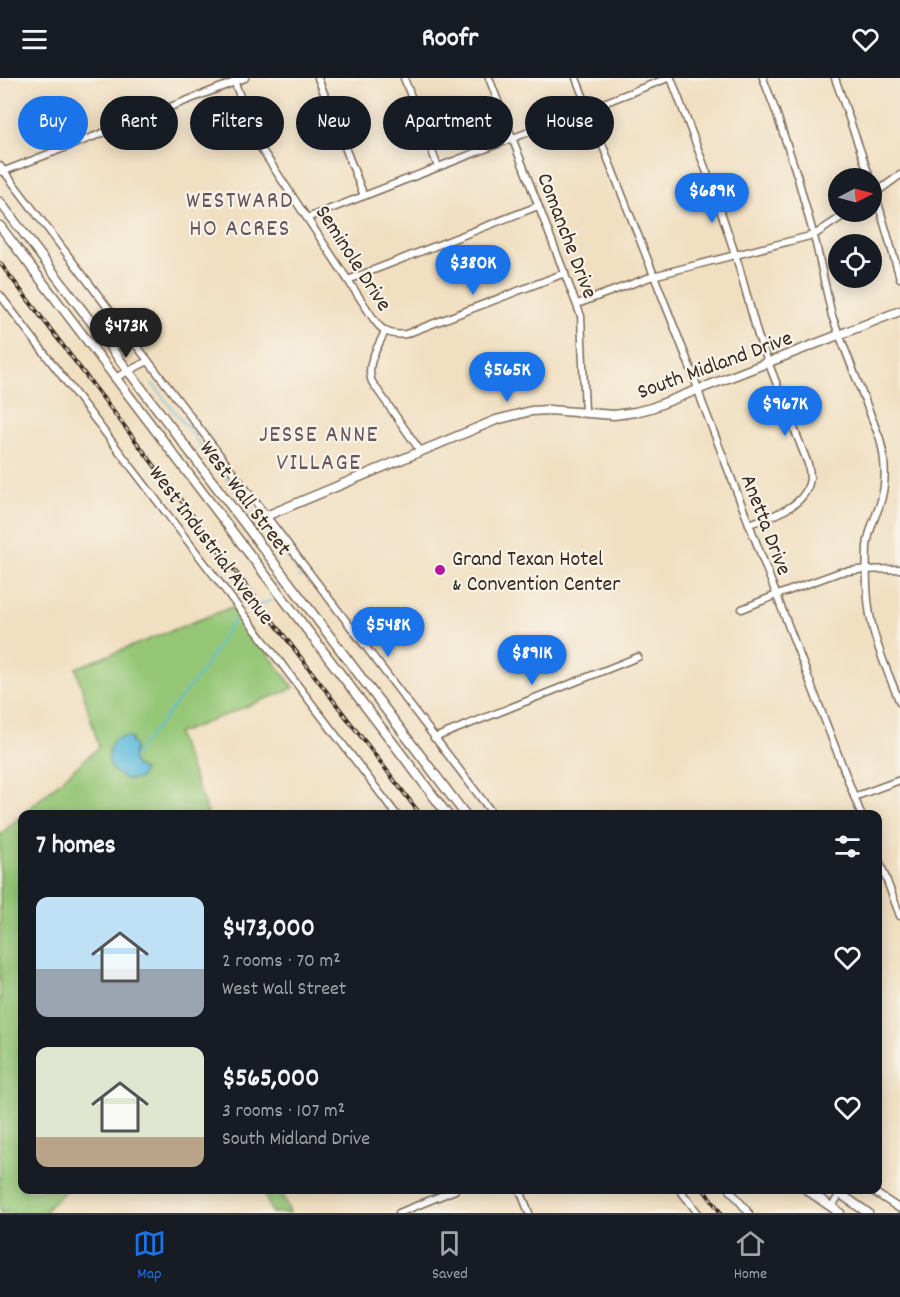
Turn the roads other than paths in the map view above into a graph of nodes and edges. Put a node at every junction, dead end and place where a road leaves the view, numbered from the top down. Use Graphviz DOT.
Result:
graph roads {
  1 [pos="245,78"];
  2 [pos="318,78"];
  3 [pos="404,78"];
  4 [pos="489,78"];
  5 [pos="576,78"];
  6 [pos="670,78"];
  7 [pos="763,78"];
  8 [pos="835,78"];
  9 [pos="233,80"];
  10 [pos="496,96"];
  11 [pos="583,96"];
  12 [pos="614,99"];
  13 [pos="525,134"];
  14 [pos="513,139"];
  15 [pos="484,150"];
  16 [pos="604,150"];
  17 [pos="438,167"];
  18 [pos="867,168"];
  19 [pos="1,170"];
  20 [pos="900,175"];
  21 [pos="882,188"];
  22 [pos="364,196"];
  23 [pos="0,202"];
  24 [pos="538,206"];
  25 [pos="307,218"];
  26 [pos="834,222"];
  27 [pos="882,222"];
  28 [pos="0,226"];
  29 [pos="814,235"];
  30 [pos="735,255"];
  31 [pos="565,273"];
  32 [pos="653,276"];
  33 [pos="900,278"];
  34 [pos="348,280"];
  35 [pos="0,295"];
  36 [pos="577,304"];
  37 [pos="900,311"];
  38 [pos="385,331"];
  39 [pos="839,335"];
  40 [pos="148,361"];
  41 [pos="768,363"];
  42 [pos="128,371"];
  43 [pos="115,378"];
  44 [pos="698,390"];
  45 [pos="585,412"];
  46 [pos="421,452"];
  47 [pos="266,516"];
  48 [pos="749,524"];
  49 [pos="900,569"];
  50 [pos="867,570"];
  51 [pos="776,596"];
  52 [pos="742,609"];
  53 [pos="638,657"];
  54 [pos="900,703"];
  55 [pos="434,738"];
  56 [pos="900,780"];
  57 [pos="854,797"];
  58 [pos="393,810"];
  59 [pos="444,810"];
  60 [pos="462,810"];
  61 [pos="490,810"];
  62 [pos="859,810"];
  63 [pos="882,868"];
  64 [pos="900,915"];
  65 [pos="445,1194"];
  66 [pos="522,1194"];
  67 [pos="683,1194"];
  68 [pos="733,1194"];
  69 [pos="813,1194"];
  70 [pos="838,1194"];
  71 [pos="843,1194"];
  72 [pos="876,1194"];
  73 [pos="831,1207"];
  74 [pos="900,1209"];
  75 [pos="399,1213"];
  76 [pos="530,1213"];
  77 [pos="698,1213"];
  78 [pos="748,1213"];
  79 [pos="840,1213"];
  80 [pos="868,1213"];
  1 -- 9 [label="street"];
  2 -- 22 [label="street"];
  3 -- 17 [label="street"];
  4 -- 10 [label="street, Comanche Drive"];
  5 -- 11 [label="street, Anetta Drive"];
  6 -- 12 [label="street"];
  6 -- 30 [label="street"];
  7 -- 29 [label="street"];
  8 -- 18 [label="street"];
  9 -- 19 [label="street"];
  9 -- 25 [label="street, Seminole Drive"];
  13 -- 14 [label="street"];
  14 -- 24 [label="street, Comanche Drive"];
  15 -- 17 [label="street"];
  16 -- 32 [label="street, Anetta Drive"];
  17 -- 22 [label="street"];
  19 -- 40 [label="street, West Wall Street"];
  20 -- 21 [label="street"];
  22 -- 25 [label="street"];
  23 -- 42 [label="main road, West Wall Street"];
  24 -- 31 [label="street, Comanche Drive"];
  24 -- 34 [label="street"];
  25 -- 34 [label="street, Seminole Drive"];
  26 -- 29 [label="street"];
  27 -- 33 [label="street"];
  28 -- 43 [label="main road, West Wall Street"];
  29 -- 30 [label="street"];
  29 -- 39 [label="street"];
  30 -- 32 [label="street"];
  30 -- 41 [label="street"];
  31 -- 36 [label="street, Comanche Drive"];
  31 -- 38 [label="street"];
  32 -- 36 [label="street"];
  32 -- 44 [label="street, Anetta Drive"];
  34 -- 38 [label="street, Seminole Drive"];
  35 -- 58 [label="street, West Industrial Avenue"];
  36 -- 45 [label="street, Comanche Drive"];
  37 -- 39 [label="main road, South Midland Drive"];
  38 -- 46 [label="street, Seminole Drive"];
  39 -- 41 [label="main road, South Midland Drive"];
  39 -- 50 [label="street"];
  40 -- 42 [label="street"];
  40 -- 47 [label="street, West Wall Street"];
  41 -- 44 [label="main road, South Midland Drive"];
  41 -- 48 [label="street"];
  42 -- 43 [label="street"];
  42 -- 60 [label="main road, West Wall Street"];
  43 -- 59 [label="main road, West Wall Street"];
  44 -- 45 [label="main road, South Midland Drive"];
  44 -- 48 [label="street, Anetta Drive"];
  45 -- 46 [label="main road, South Midland Drive"];
  46 -- 47 [label="main road, South Midland Drive"];
  47 -- 55 [label="street, West Wall Street"];
  48 -- 51 [label="street, Anetta Drive"];
  49 -- 50 [label="street"];
  50 -- 51 [label="street"];
  50 -- 54 [label="street"];
  51 -- 52 [label="street"];
  51 -- 57 [label="street, Anetta Drive"];
  53 -- 55 [label="street"];
  55 -- 61 [label="street, West Wall Street"];
  56 -- 57 [label="street"];
  57 -- 62 [label="street, Anetta Drive"];
  63 -- 64 [label="street"];
  65 -- 75 [label="street"];
  66 -- 76 [label="street"];
  67 -- 77 [label="street"];
  68 -- 78 [label="street"];
  69 -- 73 [label="main road"];
  70 -- 73 [label="street"];
  71 -- 80 [label="main road"];
  72 -- 74 [label="street"];
  73 -- 79 [label="main road"];
}
